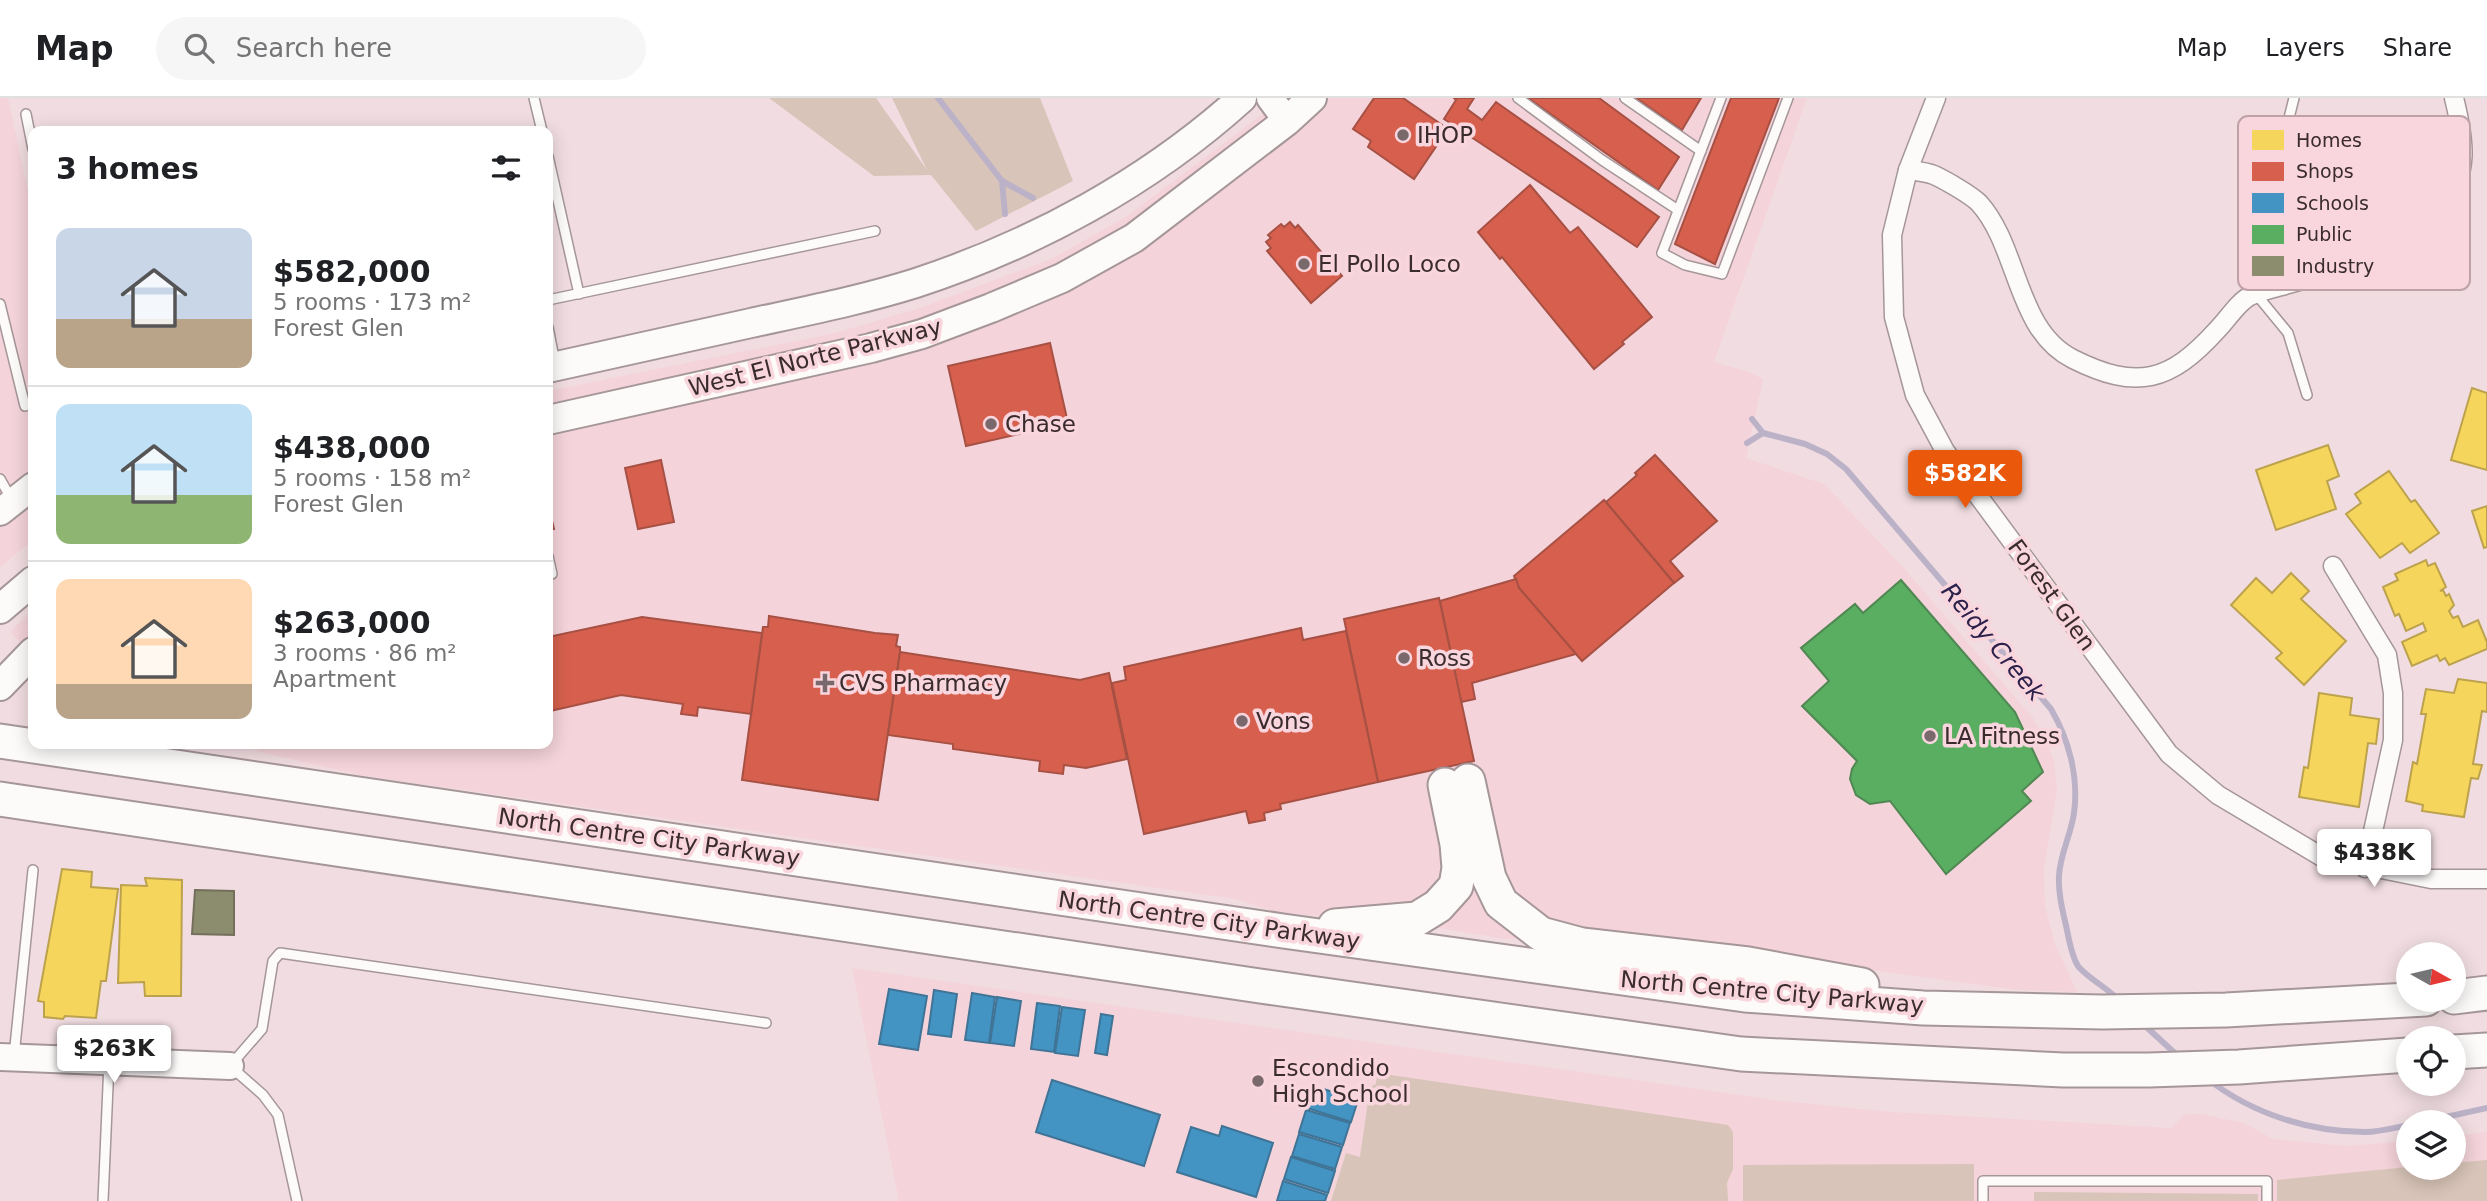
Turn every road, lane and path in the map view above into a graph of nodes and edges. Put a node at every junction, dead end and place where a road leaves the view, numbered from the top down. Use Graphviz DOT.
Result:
graph roads {
  1 [pos="534,98"];
  2 [pos="1242,98"];
  3 [pos="1270,98"];
  4 [pos="1312,98"];
  5 [pos="1518,98"];
  6 [pos="1625,98"];
  7 [pos="1721,98"];
  8 [pos="1788,98"];
  9 [pos="1936,98"];
  10 [pos="2294,98"];
  11 [pos="2454,98"];
  12 [pos="26,114"];
  13 [pos="2290,116"];
  14 [pos="2458,116"];
  15 [pos="1287,121"];
  16 [pos="28,126"];
  17 [pos="541,126"];
  18 [pos="1700,150"];
  19 [pos="1908,170"];
  20 [pos="553,178"];
  21 [pos="1678,210"];
  22 [pos="875,232"];
  23 [pos="2270,290"];
  24 [pos="579,294"];
  25 [pos="2256,294"];
  26 [pos="553,299"];
  27 [pos="0,304"];
  28 [pos="553,367"];
  29 [pos="2307,395"];
  30 [pos="28,405"];
  31 [pos="553,419"];
  32 [pos="0,478"];
  33 [pos="16,500"];
  34 [pos="2333,566"];
  35 [pos="28,585"];
  36 [pos="0,608"];
  37 [pos="28,657"];
  38 [pos="0,686"];
  39 [pos="0,741"];
  40 [pos="28,745"];
  41 [pos="54,749"];
  42 [pos="0,799"];
  43 [pos="2365,868"];
  44 [pos="33,870"];
  45 [pos="2487,879"];
  46 [pos="1283,932"];
  47 [pos="2487,993"];
  48 [pos="2466,995"];
  49 [pos="2396,1001"];
  50 [pos="1923,1007"];
  51 [pos="766,1023"];
  52 [pos="2487,1050"];
  53 [pos="2466,1051"];
  54 [pos="2396,1056"];
  55 [pos="7,1057"];
  56 [pos="109,1061"];
  57 [pos="230,1066"];
  58 [pos="103,1201"];
  59 [pos="297,1201"];
  60 [pos="1983,1201"];
  61 [pos="2267,1201"];
  1 -- 17 [label="lane"];
  2 -- 28 [label="main road, West El Norte Parkway"];
  3 -- 15 [label="street"];
  4 -- 15 [label="main road, West El Norte Parkway"];
  5 -- 21 [label="lane"];
  6 -- 18 [label="lane"];
  7 -- 18 [label="lane"];
  8 -- 21 [label="lane"];
  9 -- 19 [label="street, Forest Glen"];
  10 -- 13 [label="lane"];
  11 -- 14 [label="street"];
  12 -- 16 [label="lane"];
  15 -- 31 [label="main road, West El Norte Parkway"];
  18 -- 21 [label="lane"];
  19 -- 25 [label="street"];
  19 -- 43 [label="street, Forest Glen"];
  20 -- 24 [label="lane"];
  22 -- 24 [label="lane"];
  23 -- 25 [label="street"];
  24 -- 26 [label="lane"];
  25 -- 29 [label="lane"];
  27 -- 30 [label="lane"];
  32 -- 33 [label="lane"];
  34 -- 43 [label="street"];
  35 -- 36 [label="main road"];
  37 -- 38 [label="main road"];
  39 -- 40 [label="highway, North Centre City Parkway"];
  41 -- 46 [label="highway, North Centre City Parkway"];
  42 -- 54 [label="highway"];
  43 -- 45 [label="street, Forest Glen"];
  44 -- 55 [label="lane"];
  46 -- 50 [label="highway, North Centre City Parkway"];
  46 -- 50 [label="highway"];
  47 -- 48 [label="highway"];
  49 -- 50 [label="highway, North Centre City Parkway"];
  51 -- 57 [label="lane"];
  52 -- 53 [label="highway"];
  55 -- 56 [label="street"];
  56 -- 57 [label="street"];
  56 -- 58 [label="lane"];
  57 -- 59 [label="lane"];
  60 -- 61 [label="lane"];
}
